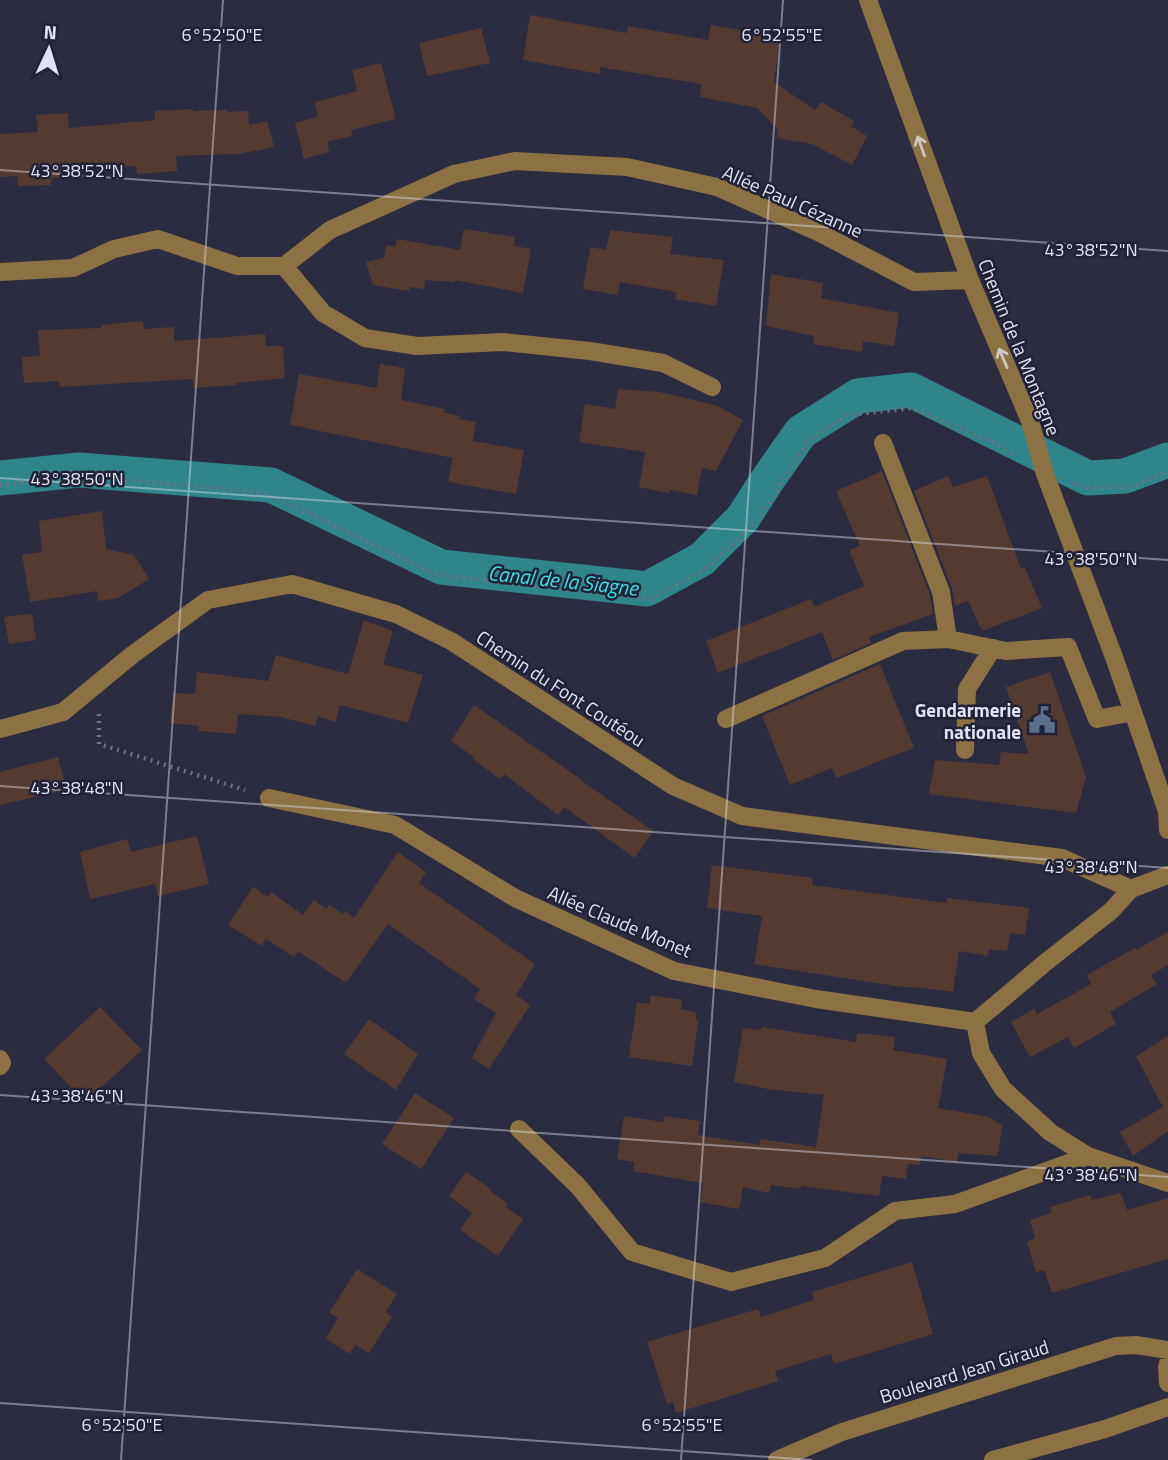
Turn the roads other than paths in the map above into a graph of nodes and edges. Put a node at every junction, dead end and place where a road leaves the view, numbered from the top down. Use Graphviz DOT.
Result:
graph roads {
  1 [pos="868,0"];
  2 [pos="284,265"];
  3 [pos="0,272"];
  4 [pos="970,280"];
  5 [pos="712,387"];
  6 [pos="883,443"];
  7 [pos="948,639"];
  8 [pos="993,648"];
  9 [pos="1133,712"];
  10 [pos="726,719"];
  11 [pos="0,729"];
  12 [pos="965,750"];
  13 [pos="269,798"];
  14 [pos="1168,830"];
  15 [pos="1168,875"];
  16 [pos="1132,889"];
  17 [pos="975,1022"];
  18 [pos="0,1059"];
  19 [pos="0,1066"];
  20 [pos="519,1129"];
  21 [pos="1088,1156"];
  22 [pos="1168,1183"];
  23 [pos="1168,1350"];
  24 [pos="1168,1363"];
  25 [pos="1168,1383"];
  26 [pos="1168,1407"];
  27 [pos="777,1460"];
  28 [pos="993,1460"];
  4 -- 1 [label="street, Chemin de la Montagne, one-way"];
  2 -- 3 [label="street"];
  2 -- 4 [label="street, Allée Paul Cézanne"];
  2 -- 5 [label="street"];
  9 -- 4 [label="street, Chemin de la Montagne, one-way"];
  6 -- 7 [label="street"];
  7 -- 8 [label="street"];
  7 -- 10 [label="street"];
  8 -- 9 [label="street"];
  8 -- 12 [label="street"];
  9 -- 14 [label="street, Chemin de la Montagne"];
  11 -- 16 [label="street, Chemin du Font Coutéou"];
  13 -- 17 [label="street, Allée Claude Monet"];
  15 -- 16 [label="street"];
  16 -- 17 [label="street"];
  17 -- 21 [label="street"];
  18 -- 19 [label="street"];
  20 -- 21 [label="street"];
  21 -- 22 [label="street"];
  23 -- 27 [label="street, Boulevard Jean Giraud"];
  24 -- 25 [label="street"];
  26 -- 28 [label="street"];
}
